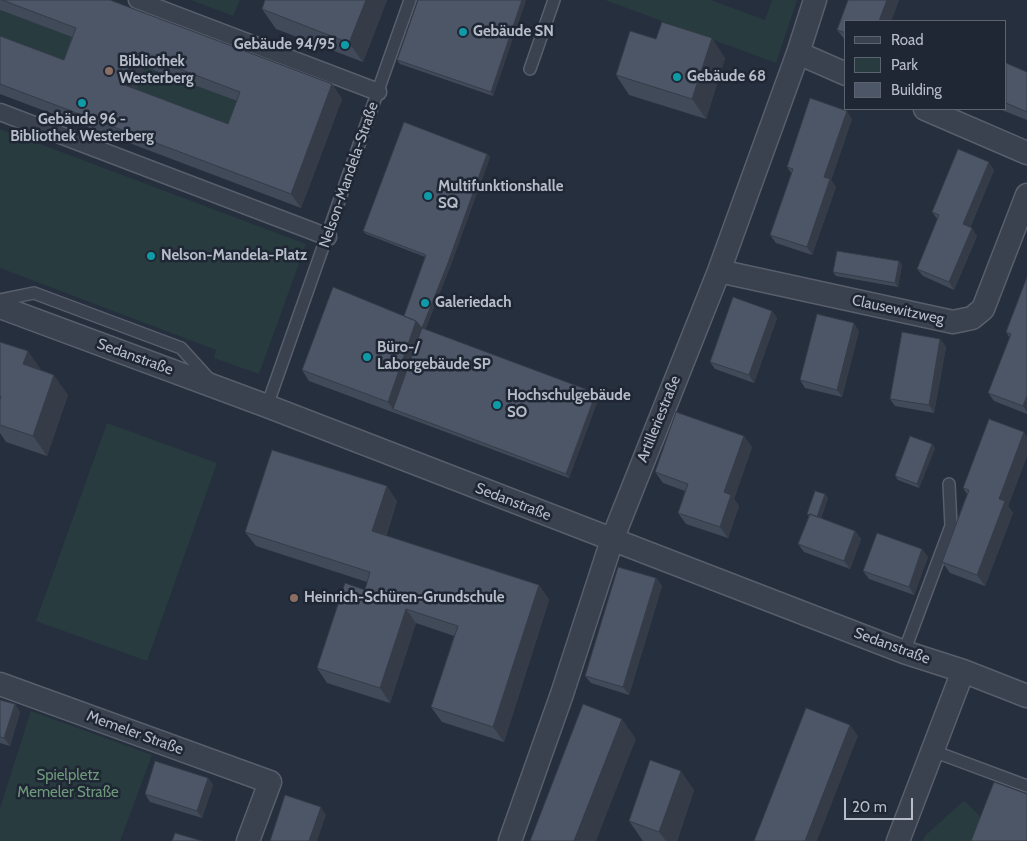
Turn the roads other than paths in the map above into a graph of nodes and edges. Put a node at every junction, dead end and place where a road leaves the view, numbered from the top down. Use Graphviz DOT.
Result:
graph roads {
  1 [pos="137,0"];
  2 [pos="410,0"];
  3 [pos="554,0"];
  4 [pos="815,0"];
  5 [pos="798,53"];
  6 [pos="530,69"];
  7 [pos="844,73"];
  8 [pos="378,92"];
  9 [pos="927,110"];
  10 [pos="0,112"];
  11 [pos="1027,153"];
  12 [pos="1027,194"];
  13 [pos="328,237"];
  14 [pos="719,270"];
  15 [pos="0,300"];
  16 [pos="0,307"];
  17 [pos="216,387"];
  18 [pos="267,406"];
  19 [pos="949,484"];
  20 [pos="612,540"];
  21 [pos="904,652"];
  22 [pos="963,671"];
  23 [pos="0,684"];
  24 [pos="1027,696"];
  25 [pos="933,750"];
  26 [pos="1027,786"];
  27 [pos="248,841"];
  28 [pos="510,841"];
  29 [pos="898,841"];
  1 -- 8 [label="street"];
  2 -- 8 [label="lane, Nelson-Mandela-Straße"];
  3 -- 6 [label="lane"];
  4 -- 5 [label="street, Artilleriestraße"];
  5 -- 7 [label="street"];
  5 -- 14 [label="street, Artilleriestraße"];
  8 -- 13 [label="lane, Nelson-Mandela-Straße"];
  9 -- 11 [label="street"];
  10 -- 13 [label="street"];
  12 -- 14 [label="street, Clausewitzweg"];
  13 -- 18 [label="lane, Nelson-Mandela-Straße"];
  14 -- 20 [label="street, Artilleriestraße"];
  15 -- 17 [label="lane"];
  16 -- 17 [label="street, Sedanstraße"];
  17 -- 18 [label="street, Sedanstraße"];
  18 -- 20 [label="street, Sedanstraße"];
  19 -- 21 [label="lane"];
  20 -- 21 [label="street, Sedanstraße"];
  20 -- 28 [label="street, Artilleriestraße"];
  21 -- 22 [label="street, Sedanstraße"];
  22 -- 24 [label="street, Sedanstraße"];
  22 -- 25 [label="street"];
  23 -- 27 [label="street, Memeler Straße"];
  25 -- 26 [label="lane"];
  25 -- 29 [label="street"];
}
